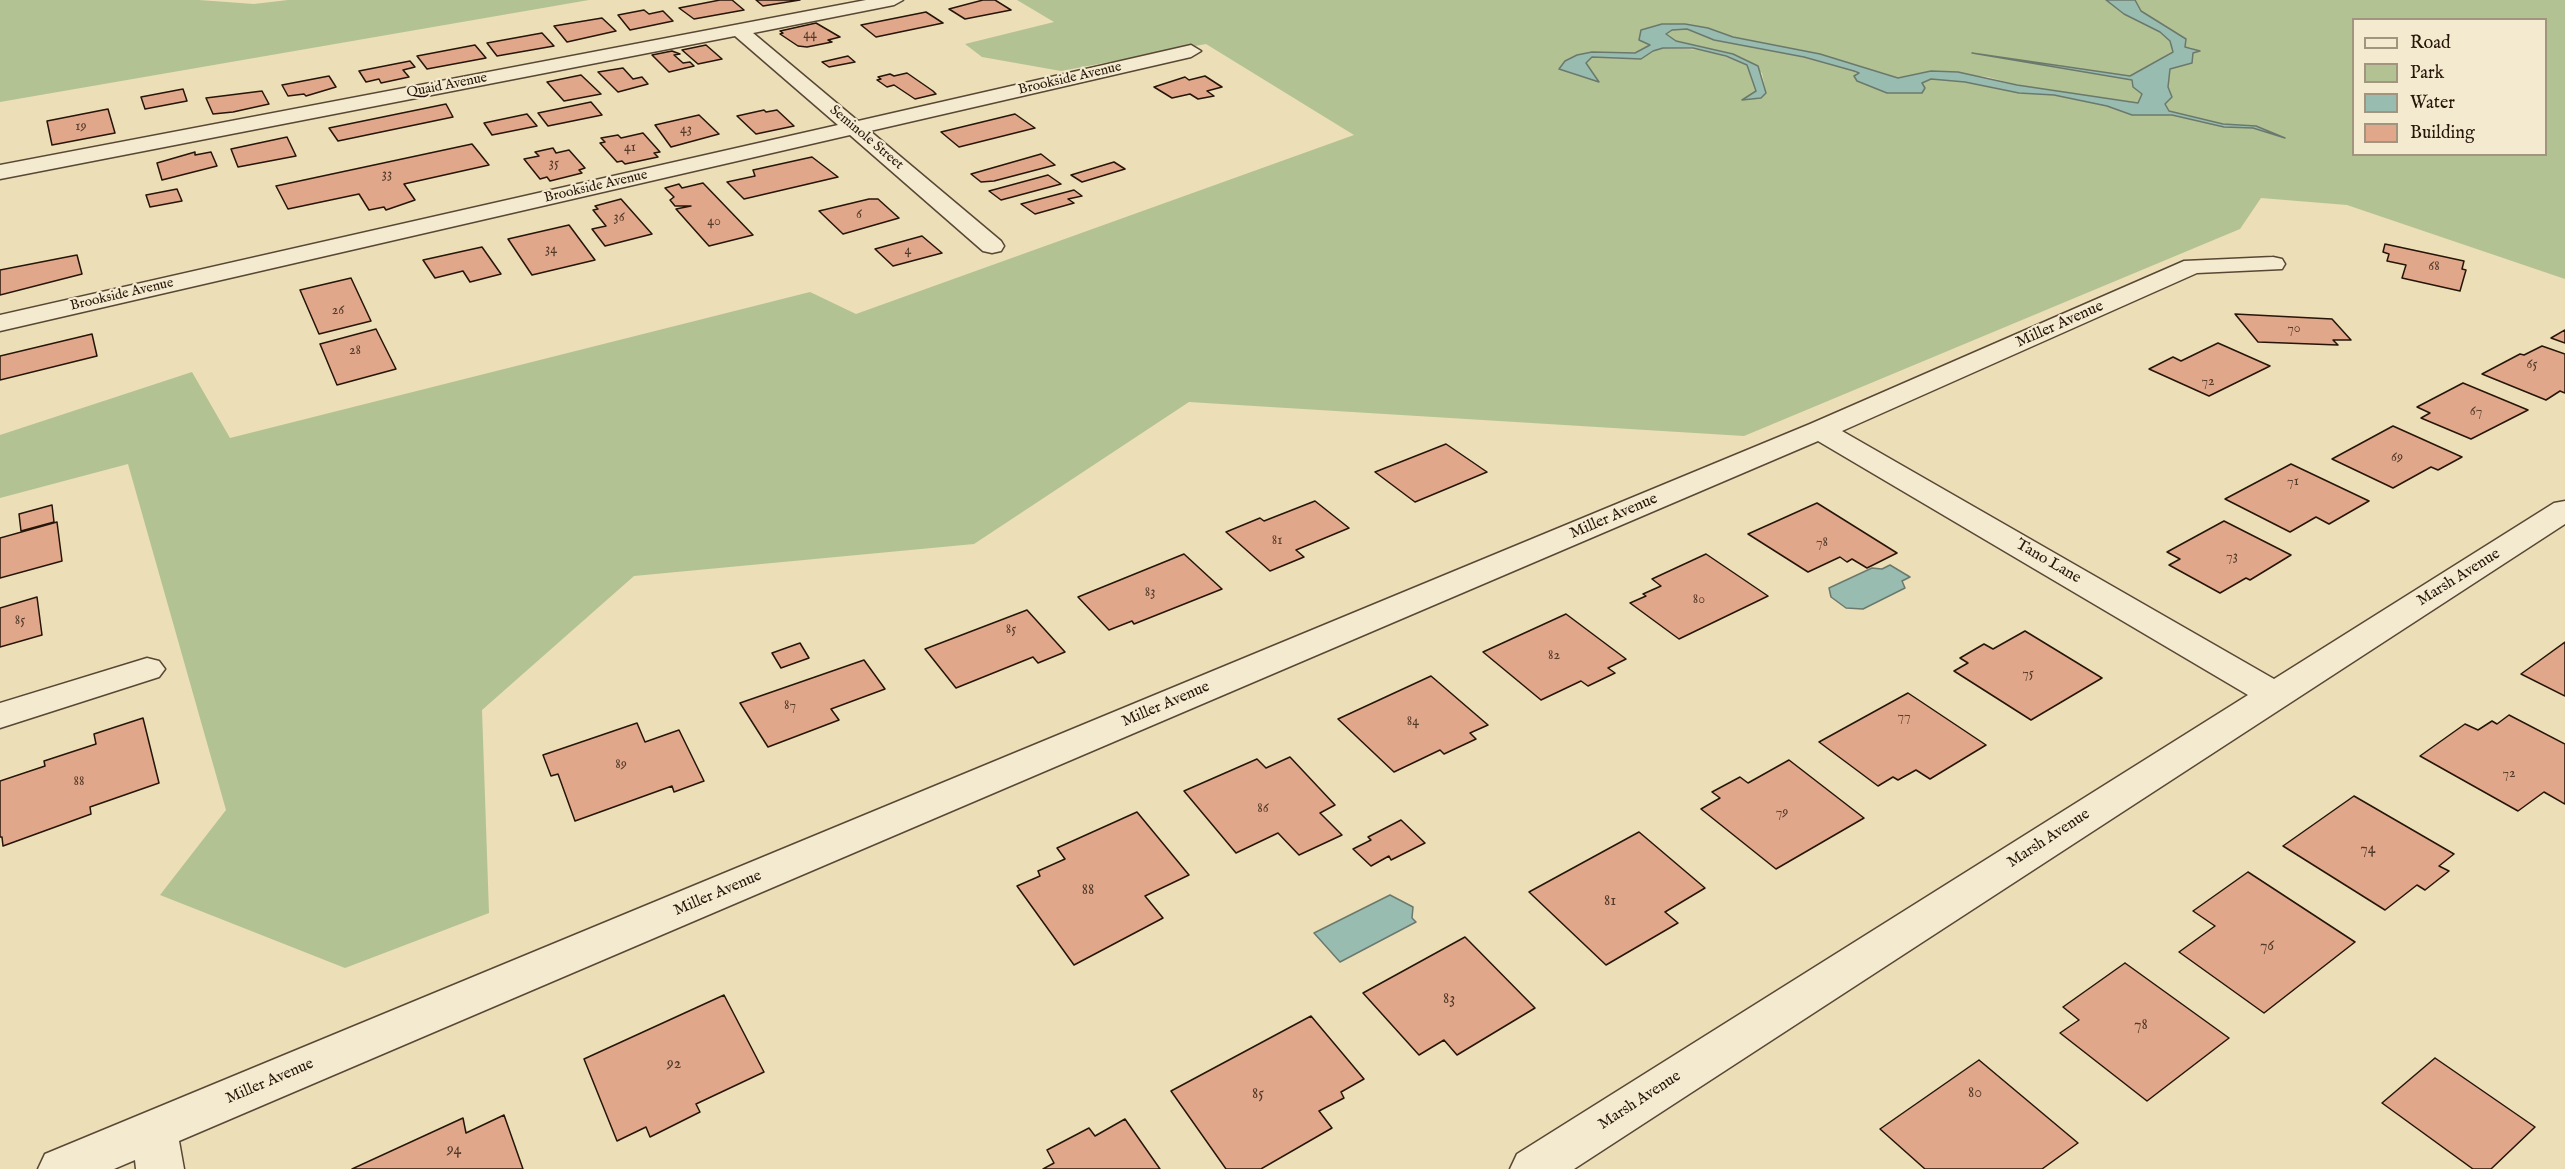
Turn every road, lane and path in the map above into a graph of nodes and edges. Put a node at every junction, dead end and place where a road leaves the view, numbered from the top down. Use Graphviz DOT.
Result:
graph roads {
  1 [pos="894,0"];
  2 [pos="739,30"];
  3 [pos="1191,51"];
  4 [pos="854,128"];
  5 [pos="0,172"];
  6 [pos="992,246"];
  7 [pos="2273,264"];
  8 [pos="0,323"];
  9 [pos="1820,430"];
  10 [pos="2565,510"];
  11 [pos="147,669"];
  12 [pos="2275,695"];
  13 [pos="0,716"];
  14 [pos="157,1150"];
  15 [pos="62,1169"];
  16 [pos="1534,1169"];
  1 -- 2 [label="street, Quaid Avenue"];
  2 -- 4 [label="street, Seminole Street"];
  2 -- 5 [label="street, Quaid Avenue"];
  3 -- 4 [label="street, Brookside Avenue"];
  4 -- 6 [label="street, Seminole Street"];
  4 -- 8 [label="street, Brookside Avenue"];
  7 -- 9 [label="street, Miller Avenue"];
  9 -- 12 [label="street, Tano Lane"];
  9 -- 14 [label="street, Miller Avenue"];
  10 -- 12 [label="street, Marsh Avenue"];
  11 -- 13 [label="street"];
  12 -- 16 [label="street, Marsh Avenue"];
  14 -- 15 [label="street, Miller Avenue"];
}
